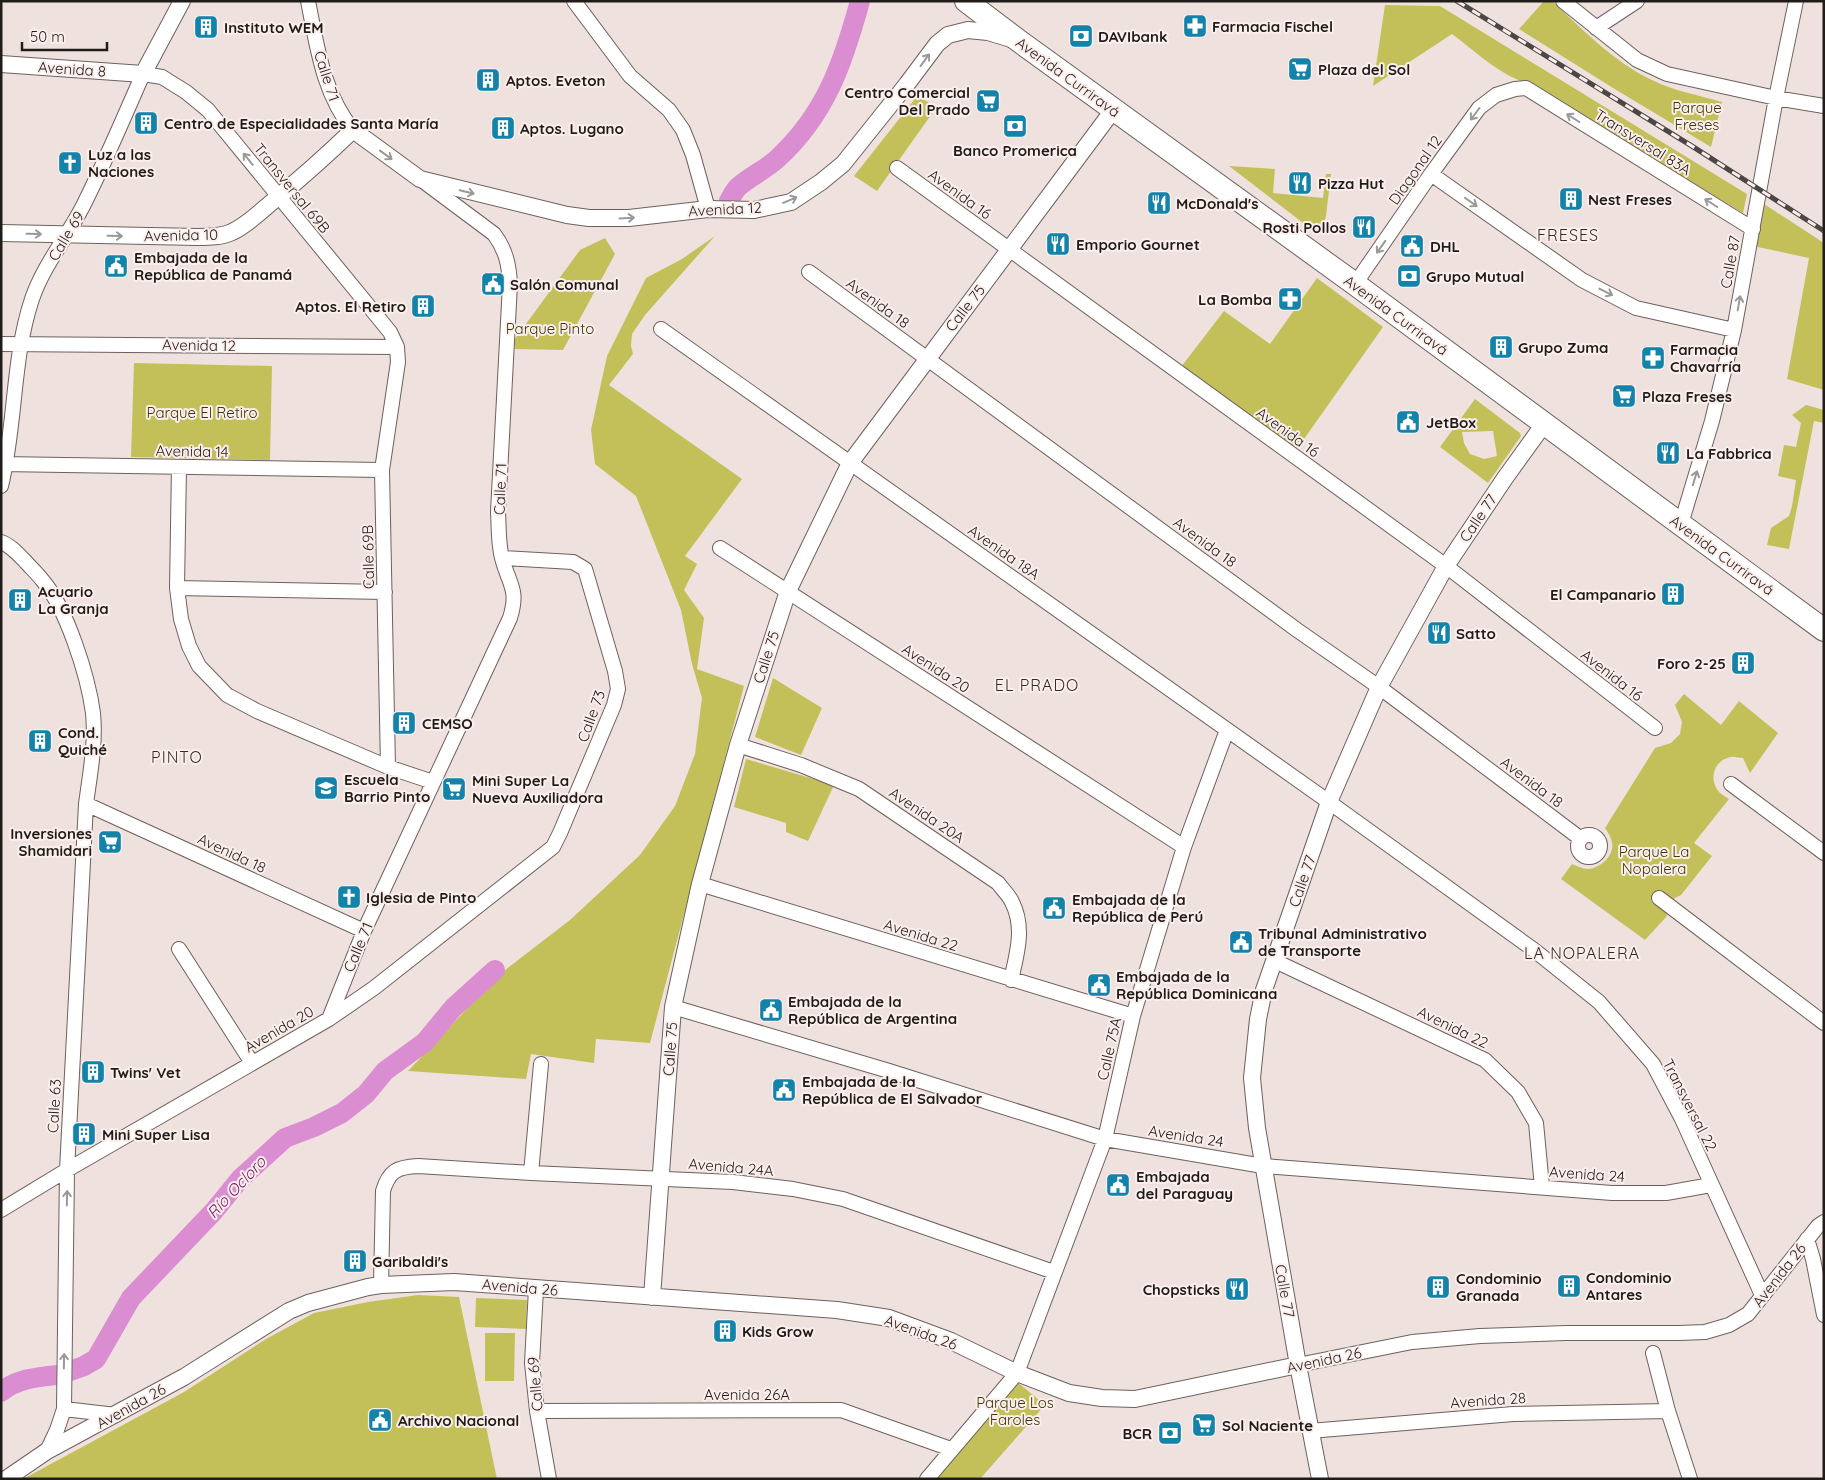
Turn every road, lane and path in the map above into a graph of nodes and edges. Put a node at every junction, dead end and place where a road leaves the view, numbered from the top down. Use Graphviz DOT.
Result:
graph roads {
  1 [pos="182,1"];
  2 [pos="308,1"];
  3 [pos="574,1"];
  4 [pos="966,1"];
  5 [pos="1563,1"];
  6 [pos="1637,1"];
  7 [pos="1796,1"];
  8 [pos="1596,28"];
  9 [pos="1019,42"];
  10 [pos="1,64"];
  11 [pos="143,74"];
  12 [pos="1515,89"];
  13 [pos="1776,98"];
  14 [pos="1824,106"];
  15 [pos="1114,109"];
  16 [pos="353,130"];
  17 [pos="897,168"];
  18 [pos="1431,174"];
  19 [pos="420,179"];
  20 [pos="278,197"];
  21 [pos="708,209"];
  22 [pos="1752,229"];
  23 [pos="1,233"];
  24 [pos="66,235"];
  25 [pos="1010,250"];
  26 [pos="809,272"];
  27 [pos="1355,284"];
  28 [pos="661,328"];
  29 [pos="1734,330"];
  30 [pos="1,344"];
  31 [pos="21,344"];
  32 [pos="396,347"];
  33 [pos="927,358"];
  34 [pos="1544,424"];
  35 [pos="850,463"];
  36 [pos="4,464"];
  37 [pos="179,467"];
  38 [pos="382,470"];
  39 [pos="1,486"];
  40 [pos="1681,524"];
  41 [pos="1,542"];
  42 [pos="720,548"];
  43 [pos="502,558"];
  44 [pos="1446,566"];
  45 [pos="177,588"];
  46 [pos="788,591"];
  47 [pos="385,592"];
  48 [pos="1824,630"];
  49 [pos="1379,687"];
  50 [pos="1655,728"];
  51 [pos="1227,730"];
  52 [pos="738,745"];
  53 [pos="388,767"];
  54 [pos="433,782"];
  55 [pos="1731,784"];
  56 [pos="1329,802"];
  57 [pos="86,804"];
  58 [pos="1581,839"];
  59 [pos="553,847"];
  60 [pos="1184,847"];
  61 [pos="1824,854"];
  62 [pos="700,884"];
  63 [pos="1659,898"];
  64 [pos="364,931"];
  65 [pos="179,949"];
  66 [pos="1275,961"];
  67 [pos="1011,980"];
  68 [pos="673,1007"];
  69 [pos="1133,1016"];
  70 [pos="329,1018"];
  71 [pos="1824,1023"];
  72 [pos="252,1063"];
  73 [pos="541,1064"];
  74 [pos="1105,1139"];
  75 [pos="1263,1166"];
  76 [pos="67,1170"];
  77 [pos="531,1173"];
  78 [pos="659,1178"];
  79 [pos="1711,1185"];
  80 [pos="1542,1187"];
  81 [pos="1,1210"];
  82 [pos="1824,1211"];
  83 [pos="1821,1224"];
  84 [pos="1807,1239"];
  85 [pos="1054,1272"];
  86 [pos="382,1285"];
  87 [pos="536,1289"];
  88 [pos="1762,1294"];
  89 [pos="652,1297"];
  90 [pos="1824,1315"];
  91 [pos="1653,1353"];
  92 [pos="1298,1365"];
  93 [pos="1017,1373"];
  94 [pos="64,1409"];
  95 [pos="537,1411"];
  96 [pos="1668,1412"];
  97 [pos="116,1415"];
  98 [pos="1310,1431"];
  99 [pos="951,1449"];
  100 [pos="47,1451"];
  101 [pos="6,1479"];
  102 [pos="549,1479"];
  103 [pos="927,1479"];
  104 [pos="1320,1479"];
  105 [pos="1690,1479"];
  1 -- 11 [label="street, Calle 69"];
  2 -- 16 [label="street, Calle 71"];
  3 -- 21 [label="street"];
  4 -- 9 [label="highway, Avenida Curriravá"];
  5 -- 8 [label="street"];
  6 -- 8 [label="street"];
  7 -- 13 [label="street, Calle 87"];
  8 -- 13 [label="street"];
  9 -- 15 [label="highway, Avenida Curriravá"];
  21 -- 9 [label="street, Avenida 12, one-way"];
  10 -- 11 [label="street, Avenida 8"];
  20 -- 11 [label="street, Transversal 69B, one-way"];
  11 -- 24 [label="street, Calle 69"];
  12 -- 18 [label="street, Diagonal 12, one-way"];
  22 -- 12 [label="street, Transversal 83A, one-way"];
  13 -- 14 [label="street"];
  13 -- 22 [label="street, Calle 87"];
  15 -- 25 [label="street, Calle 75"];
  15 -- 27 [label="highway, Avenida Curriravá"];
  16 -- 19 [label="street, Calle 71, one-way"];
  16 -- 20 [label="street, Avenida 10"];
  17 -- 25 [label="street, Avenida 16"];
  18 -- 27 [label="street, Diagonal 12, one-way"];
  18 -- 29 [label="street, one-way"];
  19 -- 21 [label="street, Avenida 12, one-way"];
  19 -- 43 [label="street, Calle 71"];
  24 -- 20 [label="street, Avenida 10, one-way"];
  20 -- 32 [label="street, Transversal 69B"];
  29 -- 22 [label="street, Calle 87, one-way"];
  23 -- 24 [label="street, Avenida 10, one-way"];
  24 -- 31 [label="street, Calle 69"];
  25 -- 33 [label="street, Calle 75"];
  25 -- 44 [label="street, Avenida 16"];
  26 -- 33 [label="street, Avenida 18"];
  27 -- 34 [label="highway, Avenida Curriravá"];
  28 -- 35 [label="street, Avenida 18A"];
  40 -- 29 [label="street, Calle 87, one-way"];
  30 -- 31 [label="street, Avenida 12"];
  31 -- 32 [label="street, Avenida 12"];
  31 -- 36 [label="street, Calle 69"];
  32 -- 38 [label="street, Calle 69B"];
  33 -- 35 [label="street, Calle 75"];
  33 -- 49 [label="street, Avenida 18"];
  34 -- 40 [label="highway, Avenida Curriravá"];
  34 -- 44 [label="street, Calle 77"];
  35 -- 46 [label="street, Calle 75"];
  35 -- 51 [label="street, Avenida 18A"];
  36 -- 37 [label="street, Avenida 14"];
  36 -- 39 [label="street, Calle 69"];
  37 -- 38 [label="street, Avenida 14"];
  37 -- 45 [label="street"];
  38 -- 47 [label="street, Calle 69B"];
  40 -- 48 [label="highway, Avenida Curriravá"];
  41 -- 57 [label="street, Calle 63"];
  42 -- 46 [label="street, Avenida 20"];
  43 -- 54 [label="street, Calle 71"];
  43 -- 59 [label="street, Calle 73"];
  44 -- 49 [label="street, Calle 77"];
  44 -- 50 [label="street, Avenida 16"];
  45 -- 47 [label="street"];
  45 -- 53 [label="street"];
  46 -- 52 [label="street, Calle 75"];
  46 -- 60 [label="street, Avenida 20"];
  47 -- 53 [label="street, Calle 69B"];
  49 -- 56 [label="street, Calle 77"];
  49 -- 58 [label="street, Avenida 18"];
  51 -- 56 [label="street, Avenida 18A"];
  51 -- 60 [label="street, Calle 75A"];
  52 -- 62 [label="street, Calle 75"];
  52 -- 67 [label="street, Avenida 20A"];
  53 -- 54 [label="street"];
  54 -- 64 [label="street, Calle 71"];
  55 -- 61 [label="street"];
  56 -- 66 [label="street, Calle 77"];
  56 -- 79 [label="street, Transversal 22"];
  57 -- 64 [label="street, Avenida 18"];
  57 -- 76 [label="street, Calle 63"];
  59 -- 70 [label="street, Avenida 20"];
  60 -- 69 [label="street, Calle 75A"];
  62 -- 67 [label="street, Avenida 22"];
  62 -- 68 [label="street, Calle 75"];
  63 -- 71 [label="street"];
  64 -- 70 [label="street, Calle 71"];
  65 -- 72 [label="street"];
  66 -- 75 [label="street, Calle 77"];
  66 -- 80 [label="street, Avenida 22"];
  67 -- 69 [label="street, Avenida 22"];
  68 -- 74 [label="street, Avenida 24"];
  68 -- 78 [label="street, Calle 75"];
  69 -- 74 [label="street, Calle 75A"];
  70 -- 72 [label="street, Avenida 20"];
  72 -- 76 [label="street, Avenida 20"];
  73 -- 77 [label="street"];
  74 -- 75 [label="street, Avenida 24"];
  74 -- 85 [label="street, Calle 75A"];
  75 -- 80 [label="street, Avenida 24"];
  75 -- 92 [label="street, Calle 77"];
  76 -- 81 [label="street, Avenida 20"];
  94 -- 76 [label="street, Calle 63, one-way"];
  77 -- 78 [label="street, Avenida 24A"];
  77 -- 86 [label="street, Avenida 24A"];
  78 -- 85 [label="street, Avenida 24A"];
  78 -- 89 [label="street, Calle 75"];
  79 -- 80 [label="street, Avenida 24"];
  79 -- 88 [label="street, Transversal 22"];
  82 -- 83 [label="street, Avenida 26"];
  83 -- 84 [label="street, Avenida 26"];
  84 -- 88 [label="street, Avenida 26"];
  84 -- 90 [label="street"];
  85 -- 93 [label="street, Calle 75A"];
  86 -- 87 [label="street, Avenida 26"];
  86 -- 97 [label="street, Avenida 26"];
  87 -- 89 [label="street, Avenida 26"];
  87 -- 95 [label="street, Calle 69"];
  88 -- 92 [label="street, Avenida 26"];
  89 -- 93 [label="street, Avenida 26"];
  91 -- 96 [label="street"];
  92 -- 93 [label="street, Avenida 26"];
  92 -- 98 [label="street, Calle 77"];
  93 -- 99 [label="street"];
  94 -- 97 [label="street"];
  94 -- 100 [label="street, Calle 63"];
  95 -- 99 [label="street, Avenida 26A"];
  95 -- 102 [label="street, Calle 69"];
  96 -- 98 [label="street, Avenida 28"];
  96 -- 105 [label="street"];
  97 -- 100 [label="street, Avenida 26"];
  98 -- 104 [label="street, Calle 77"];
  99 -- 103 [label="street"];
  100 -- 101 [label="street, Avenida 26"];
}
